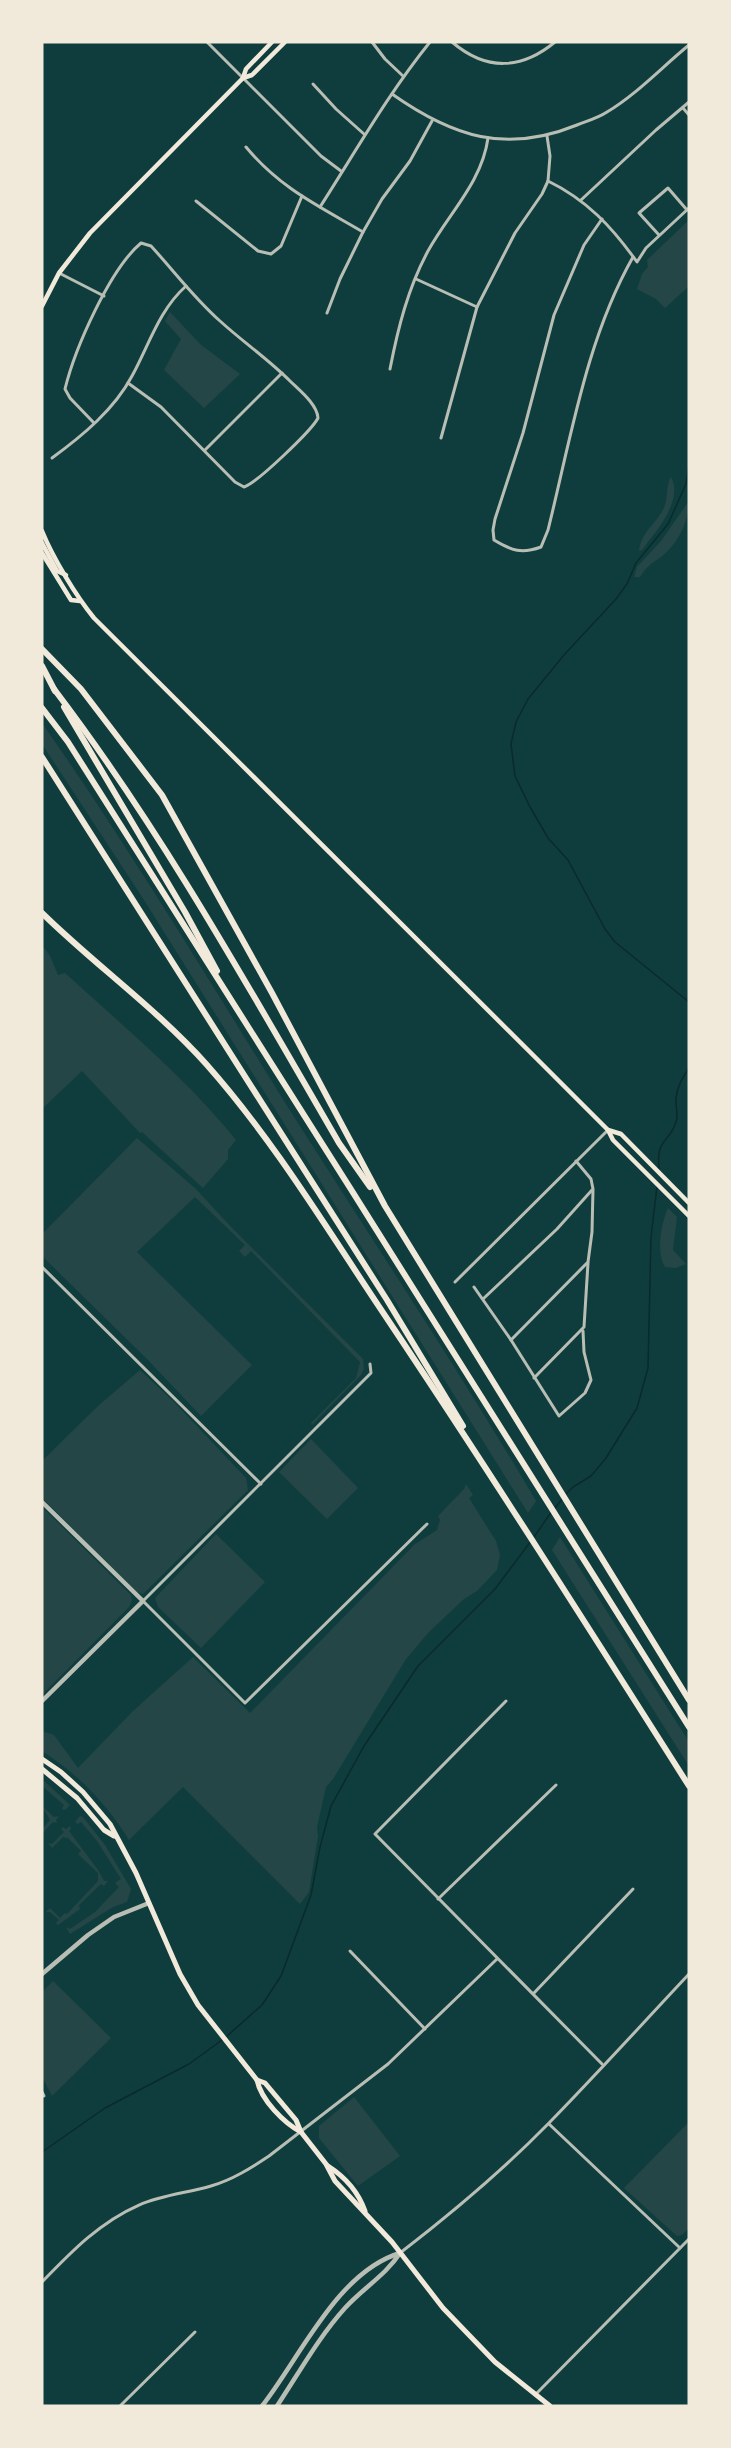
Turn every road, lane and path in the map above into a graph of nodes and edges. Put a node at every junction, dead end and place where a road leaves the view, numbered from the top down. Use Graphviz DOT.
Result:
graph roads {
  1 [pos="207,42"];
  2 [pos="272,42"];
  3 [pos="285,42"];
  4 [pos="372,42"];
  5 [pos="430,42"];
  6 [pos="452,42"];
  7 [pos="555,42"];
  8 [pos="689,45"];
  9 [pos="403,76"];
  10 [pos="243,78"];
  11 [pos="313,84"];
  12 [pos="392,94"];
  13 [pos="689,102"];
  14 [pos="683,108"];
  15 [pos="689,115"];
  16 [pos="432,120"];
  17 [pos="364,134"];
  18 [pos="547,136"];
  19 [pos="488,138"];
  20 [pos="246,147"];
  21 [pos="341,171"];
  22 [pos="548,181"];
  23 [pos="302,196"];
  24 [pos="582,200"];
  25 [pos="196,201"];
  26 [pos="320,207"];
  27 [pos="688,209"];
  28 [pos="602,219"];
  29 [pos="363,232"];
  30 [pos="659,235"];
  31 [pos="633,257"];
  32 [pos="59,273"];
  33 [pos="415,278"];
  34 [pos="186,286"];
  35 [pos="104,296"];
  36 [pos="42,306"];
  37 [pos="477,307"];
  38 [pos="327,313"];
  39 [pos="390,369"];
  40 [pos="282,373"];
  41 [pos="128,382"];
  42 [pos="94,423"];
  43 [pos="441,438"];
  44 [pos="205,450"];
  45 [pos="51,458"];
  46 [pos="42,531"];
  47 [pos="42,543"];
  48 [pos="42,553"];
  49 [pos="66,575"];
  50 [pos="80,601"];
  51 [pos="42,649"];
  52 [pos="42,666"];
  53 [pos="54,689"];
  54 [pos="42,708"];
  55 [pos="42,757"];
  56 [pos="42,913"];
  57 [pos="243,1019"];
  58 [pos="608,1130"];
  59 [pos="576,1161"];
  60 [pos="593,1189"];
  61 [pos="689,1203"];
  62 [pos="384,1206"];
  63 [pos="689,1216"];
  64 [pos="588,1262"];
  65 [pos="42,1267"];
  66 [pos="455,1282"];
  67 [pos="474,1287"];
  68 [pos="483,1299"];
  69 [pos="583,1330"];
  70 [pos="511,1340"];
  71 [pos="370,1364"];
  72 [pos="534,1378"];
  73 [pos="261,1484"];
  74 [pos="507,1499"];
  75 [pos="42,1502"];
  76 [pos="427,1524"];
  77 [pos="143,1601"];
  78 [pos="689,1700"];
  79 [pos="42,1701"];
  80 [pos="506,1701"];
  81 [pos="689,1727"];
  82 [pos="42,1759"];
  83 [pos="42,1769"];
  84 [pos="556,1785"];
  85 [pos="689,1786"];
  86 [pos="115,1837"];
  87 [pos="633,1889"];
  88 [pos="438,1899"];
  89 [pos="149,1903"];
  90 [pos="350,1951"];
  91 [pos="497,1959"];
  92 [pos="42,1974"];
  93 [pos="689,1974"];
  94 [pos="534,1993"];
  95 [pos="425,2029"];
  96 [pos="602,2064"];
  97 [pos="549,2124"];
  98 [pos="301,2132"];
  99 [pos="326,2164"];
  100 [pos="366,2212"];
  101 [pos="689,2239"];
  102 [pos="680,2248"];
  103 [pos="400,2253"];
  104 [pos="42,2282"];
  105 [pos="195,2332"];
  106 [pos="535,2395"];
  107 [pos="120,2406"];
  108 [pos="262,2406"];
  109 [pos="277,2406"];
  110 [pos="550,2406"];
  1 -- 10 [label="street"];
  2 -- 10 [label="main road"];
  3 -- 10 [label="main road"];
  4 -- 9 [label="street"];
  5 -- 9 [label="street"];
  6 -- 7 [label="street"];
  8 -- 18 [label="street"];
  9 -- 12 [label="street"];
  10 -- 21 [label="street"];
  10 -- 32 [label="main road"];
  11 -- 17 [label="street"];
  12 -- 16 [label="street"];
  12 -- 17 [label="street"];
  13 -- 14 [label="street"];
  14 -- 15 [label="street"];
  14 -- 24 [label="street"];
  16 -- 19 [label="street"];
  16 -- 29 [label="street"];
  17 -- 21 [label="street"];
  18 -- 19 [label="street"];
  18 -- 22 [label="street"];
  19 -- 33 [label="street"];
  20 -- 23 [label="street"];
  21 -- 26 [label="street"];
  22 -- 24 [label="street"];
  22 -- 37 [label="street"];
  23 -- 25 [label="street"];
  23 -- 26 [label="street"];
  24 -- 28 [label="street"];
  26 -- 29 [label="street"];
  27 -- 30 [label="street"];
  27 -- 30 [label="street"];
  28 -- 31 [label="street"];
  28 -- 31 [label="street"];
  29 -- 38 [label="street"];
  30 -- 31 [label="street"];
  32 -- 35 [label="street"];
  32 -- 36 [label="main road"];
  33 -- 37 [label="street"];
  33 -- 39 [label="street"];
  34 -- 35 [label="street"];
  34 -- 40 [label="street"];
  34 -- 41 [label="street"];
  35 -- 42 [label="street"];
  37 -- 43 [label="street"];
  40 -- 44 [label="street"];
  40 -- 44 [label="street"];
  41 -- 42 [label="street"];
  41 -- 44 [label="street"];
  42 -- 45 [label="street"];
  46 -- 49 [label="main road"];
  47 -- 49 [label="main road"];
  48 -- 50 [label="main road"];
  49 -- 50 [label="main road"];
  50 -- 58 [label="main road"];
  51 -- 62 [label="highway"];
  52 -- 53 [label="highway"];
  53 -- 57 [label="highway"];
  53 -- 62 [label="highway"];
  54 -- 57 [label="highway"];
  55 -- 74 [label="highway"];
  56 -- 74 [label="highway"];
  57 -- 81 [label="highway"];
  58 -- 59 [label="street"];
  58 -- 61 [label="main road"];
  58 -- 63 [label="main road"];
  59 -- 60 [label="street"];
  59 -- 66 [label="street"];
  60 -- 64 [label="street"];
  60 -- 68 [label="street"];
  62 -- 78 [label="highway"];
  64 -- 69 [label="street"];
  64 -- 70 [label="street"];
  65 -- 73 [label="street"];
  67 -- 68 [label="street"];
  68 -- 70 [label="street"];
  69 -- 72 [label="street"];
  69 -- 72 [label="street"];
  70 -- 72 [label="street"];
  71 -- 73 [label="street"];
  73 -- 77 [label="street"];
  74 -- 85 [label="highway"];
  75 -- 77 [label="street"];
  76 -- 77 [label="street"];
  77 -- 79 [label="street"];
  80 -- 88 [label="street"];
  82 -- 86 [label="main road"];
  83 -- 86 [label="main road"];
  84 -- 88 [label="street"];
  86 -- 89 [label="main road"];
  87 -- 94 [label="street"];
  88 -- 91 [label="street"];
  89 -- 92 [label="street"];
  89 -- 98 [label="main road"];
  90 -- 95 [label="street"];
  91 -- 94 [label="street"];
  91 -- 95 [label="street"];
  93 -- 96 [label="street"];
  94 -- 96 [label="street"];
  95 -- 98 [label="street"];
  96 -- 97 [label="street"];
  97 -- 102 [label="street"];
  97 -- 103 [label="street"];
  98 -- 99 [label="main road"];
  98 -- 104 [label="street"];
  99 -- 100 [label="main road"];
  99 -- 100 [label="main road"];
  100 -- 103 [label="main road"];
  101 -- 102 [label="street"];
  102 -- 106 [label="street"];
  103 -- 106 [label="main road"];
  103 -- 108 [label="street"];
  103 -- 109 [label="street"];
  105 -- 107 [label="street"];
  106 -- 110 [label="main road"];
}
